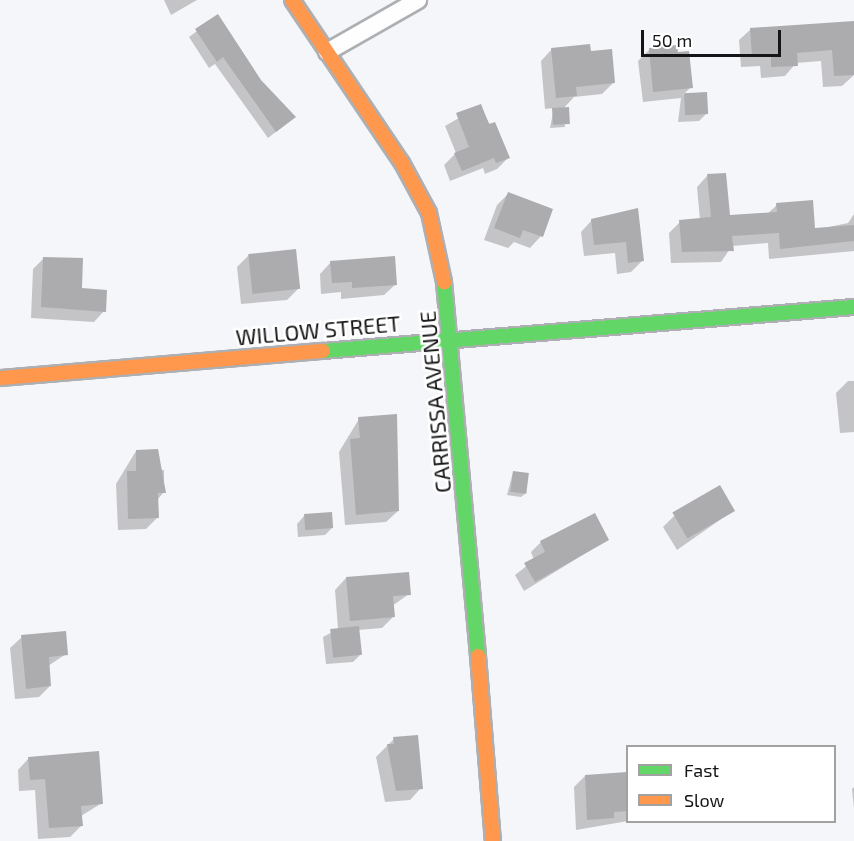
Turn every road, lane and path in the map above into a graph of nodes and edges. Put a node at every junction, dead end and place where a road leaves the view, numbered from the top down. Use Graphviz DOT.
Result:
graph roads {
  1 [pos="292,0"];
  2 [pos="418,0"];
  3 [pos="327,52"];
  4 [pos="854,307"];
  5 [pos="453,339"];
  6 [pos="0,378"];
  7 [pos="493,841"];
  1 -- 3 [label="street, CARRISSA AVENUE"];
  2 -- 3 [label="street"];
  3 -- 5 [label="street, CARRISSA AVENUE"];
  4 -- 5 [label="street, WILLOW STREET"];
  5 -- 6 [label="street, WILLOW STREET"];
  5 -- 7 [label="street, CARRISSA AVENUE"];
}
